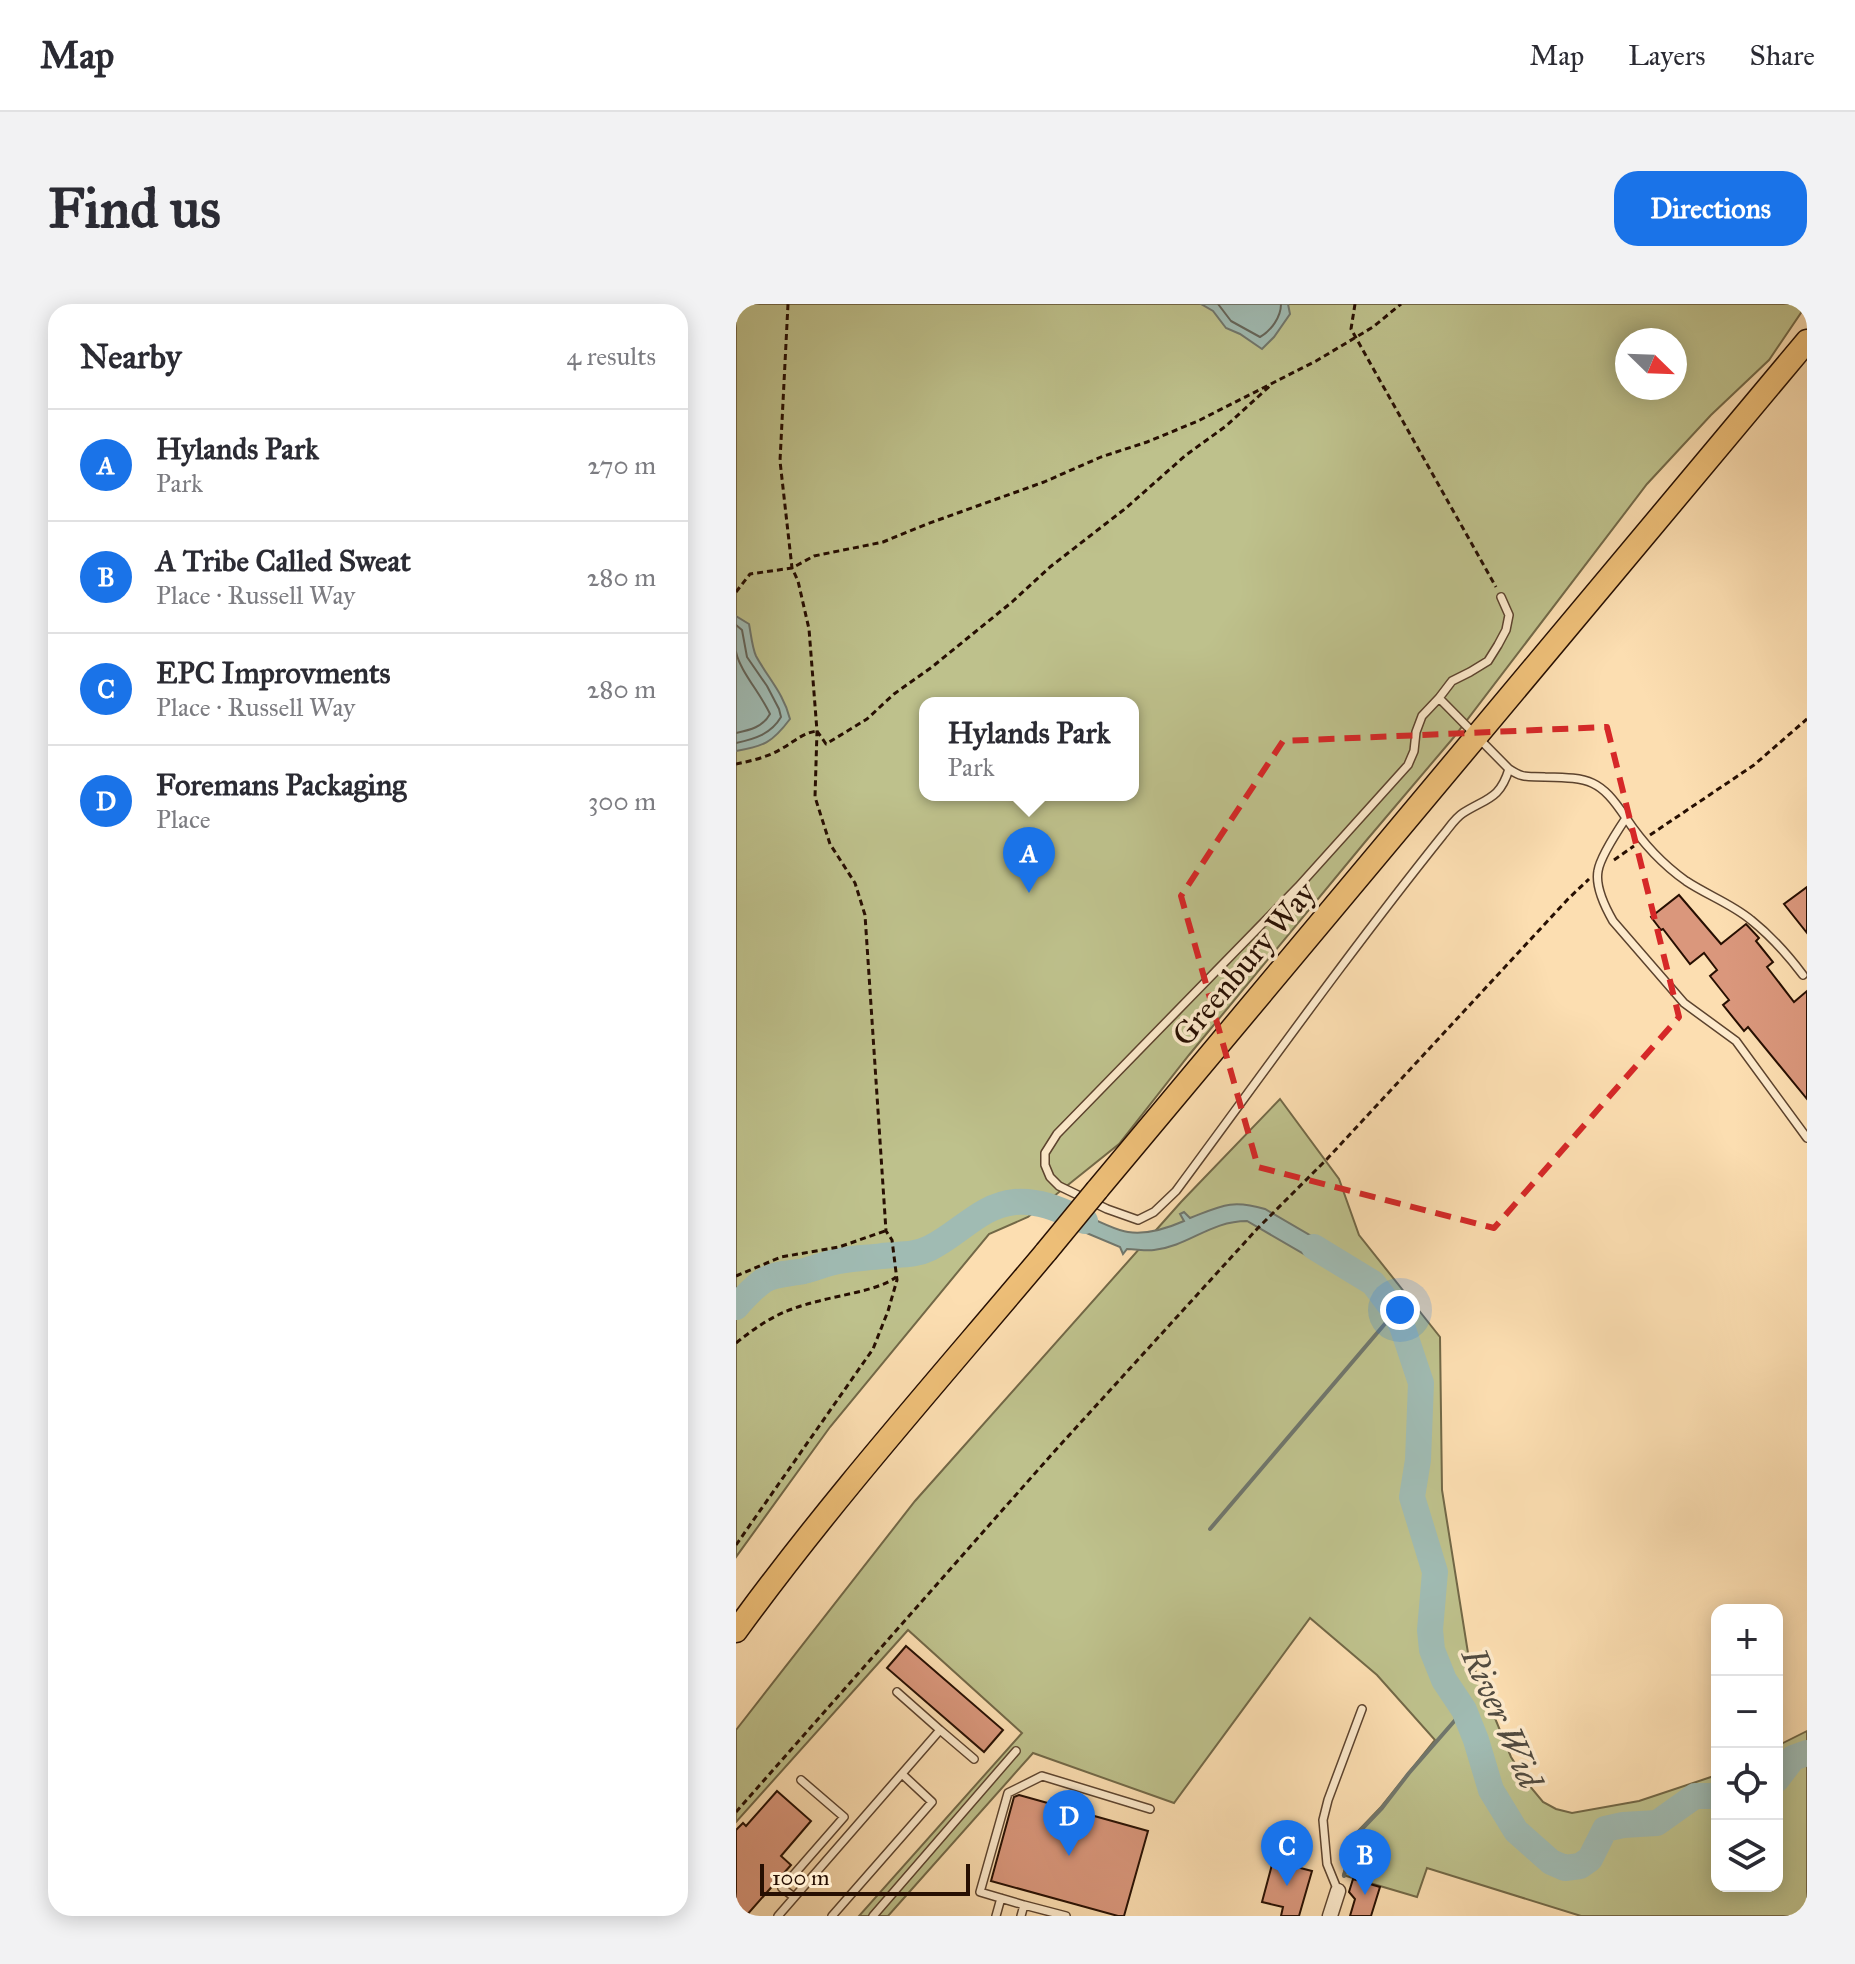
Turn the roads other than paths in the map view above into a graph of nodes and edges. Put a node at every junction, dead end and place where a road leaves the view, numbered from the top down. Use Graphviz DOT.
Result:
graph roads {
  1 [pos="1807,341"];
  2 [pos="1501,597"];
  3 [pos="1439,698"];
  4 [pos="1476,737"];
  5 [pos="1509,769"];
  6 [pos="1626,818"];
  7 [pos="1803,975"];
  8 [pos="1807,1138"];
  9 [pos="736,1631"];
  10 [pos="897,1692"];
  11 [pos="1362,1709"];
  12 [pos="940,1730"];
  13 [pos="1016,1751"];
  14 [pos="974,1759"];
  15 [pos="902,1774"];
  16 [pos="801,1780"];
  17 [pos="1150,1809"];
  18 [pos="1338,1891"];
  19 [pos="794,1897"];
  20 [pos="1001,1898"];
  21 [pos="1024,1905"];
  22 [pos="778,1916"];
  23 [pos="832,1916"];
  24 [pos="873,1916"];
  25 [pos="996,1916"];
  26 [pos="1021,1916"];
  27 [pos="1066,1916"];
  28 [pos="1330,1916"];
  1 -- 4 [label="highway, Greenbury Way"];
  2 -- 3 [label="lane"];
  3 -- 4 [label="lane"];
  3 -- 5 [label="lane"];
  4 -- 5 [label="lane"];
  4 -- 9 [label="highway, Greenbury Way, bridge"];
  5 -- 6 [label="lane"];
  6 -- 7 [label="lane"];
  6 -- 8 [label="lane"];
  10 -- 12 [label="lane"];
  11 -- 18 [label="lane"];
  12 -- 14 [label="lane"];
  12 -- 15 [label="lane"];
  13 -- 24 [label="lane"];
  15 -- 19 [label="lane"];
  15 -- 23 [label="lane"];
  16 -- 19 [label="lane"];
  17 -- 20 [label="lane"];
  18 -- 28 [label="street"];
  19 -- 22 [label="lane"];
  20 -- 21 [label="lane"];
  20 -- 25 [label="lane"];
  21 -- 26 [label="lane"];
  21 -- 27 [label="lane"];
}
